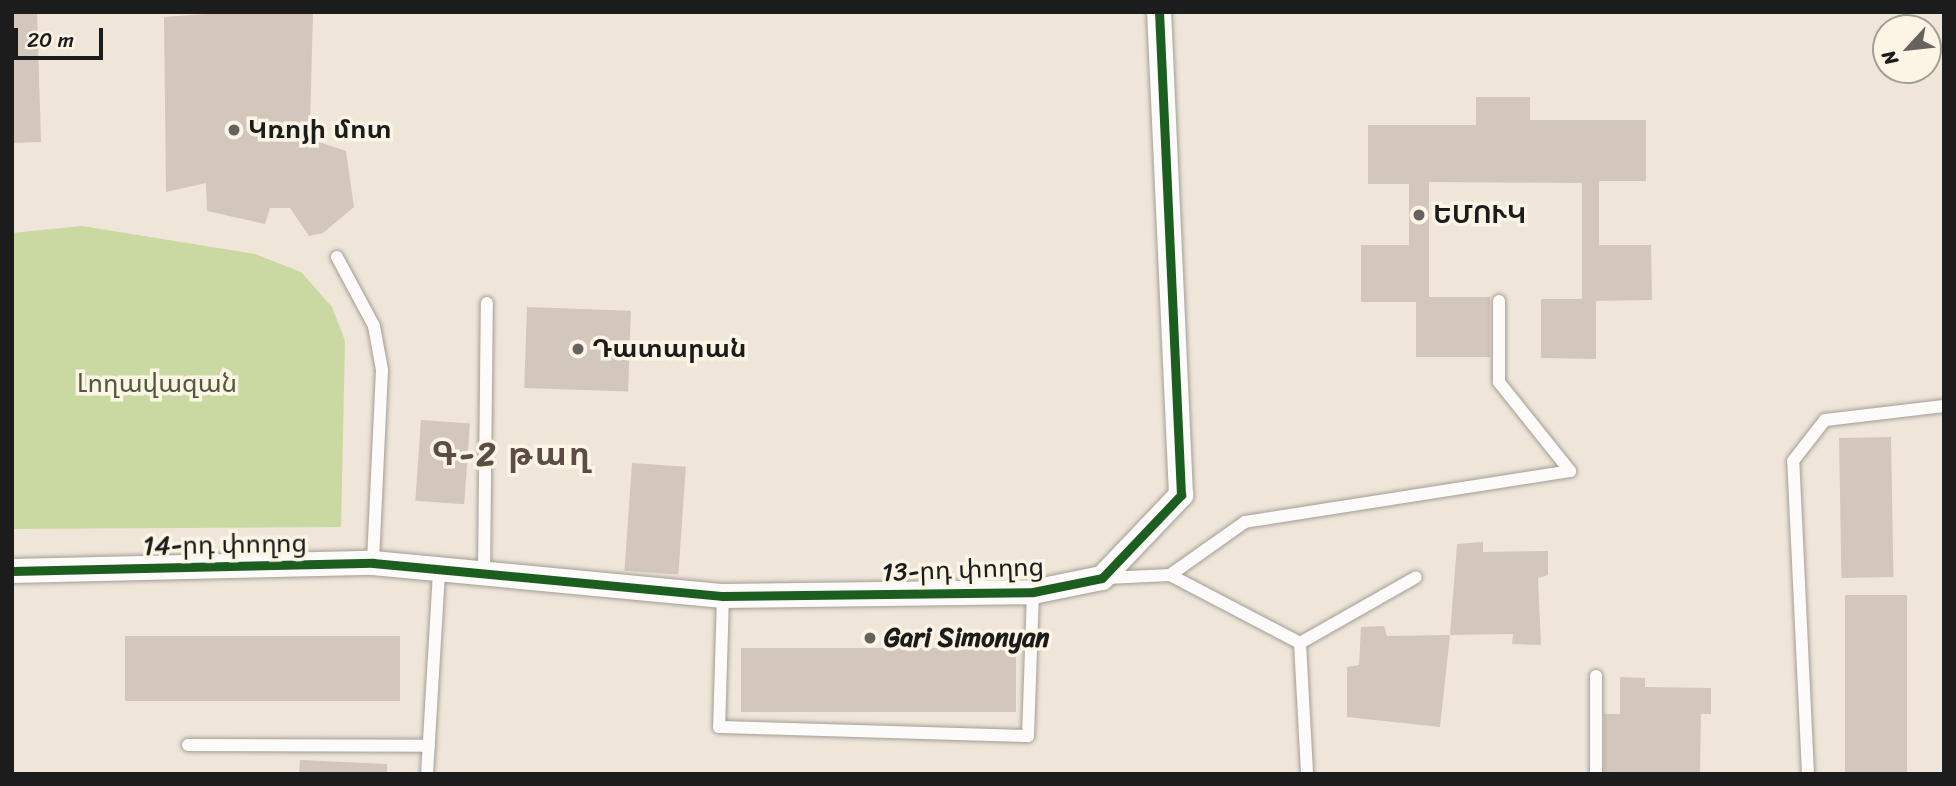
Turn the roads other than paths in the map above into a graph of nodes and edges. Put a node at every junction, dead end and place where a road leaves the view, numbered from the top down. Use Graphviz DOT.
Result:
graph roads {
  1 [pos="1159,12"];
  2 [pos="337,257"];
  3 [pos="1499,301"];
  4 [pos="487,303"];
  5 [pos="1944,406"];
  6 [pos="373,563"];
  7 [pos="439,570"];
  8 [pos="12,571"];
  9 [pos="484,574"];
  10 [pos="1170,575"];
  11 [pos="1416,577"];
  12 [pos="1102,578"];
  13 [pos="1033,592"];
  14 [pos="723,596"];
  15 [pos="1300,643"];
  16 [pos="1596,676"];
  17 [pos="188,746"];
  18 [pos="429,746"];
  19 [pos="427,774"];
  20 [pos="1307,774"];
  21 [pos="1596,774"];
  22 [pos="1808,774"];
  1 -- 12 [label="street"];
  2 -- 6 [label="lane"];
  3 -- 10 [label="lane"];
  4 -- 9 [label="lane"];
  5 -- 22 [label="lane"];
  6 -- 7 [label="street, 14-րդ փողոց"];
  6 -- 8 [label="street, 14-րդ փողոց"];
  7 -- 9 [label="street, 13-րդ փողոց"];
  7 -- 18 [label="lane"];
  9 -- 14 [label="street, 13-րդ փողոց"];
  10 -- 12 [label="lane"];
  10 -- 15 [label="lane"];
  11 -- 15 [label="lane"];
  12 -- 13 [label="street, 13-րդ փողոց"];
  13 -- 14 [label="street, 13-րդ փողոց"];
  13 -- 14 [label="lane"];
  15 -- 20 [label="lane"];
  16 -- 21 [label="lane"];
  17 -- 18 [label="lane"];
  18 -- 19 [label="lane"];
}
